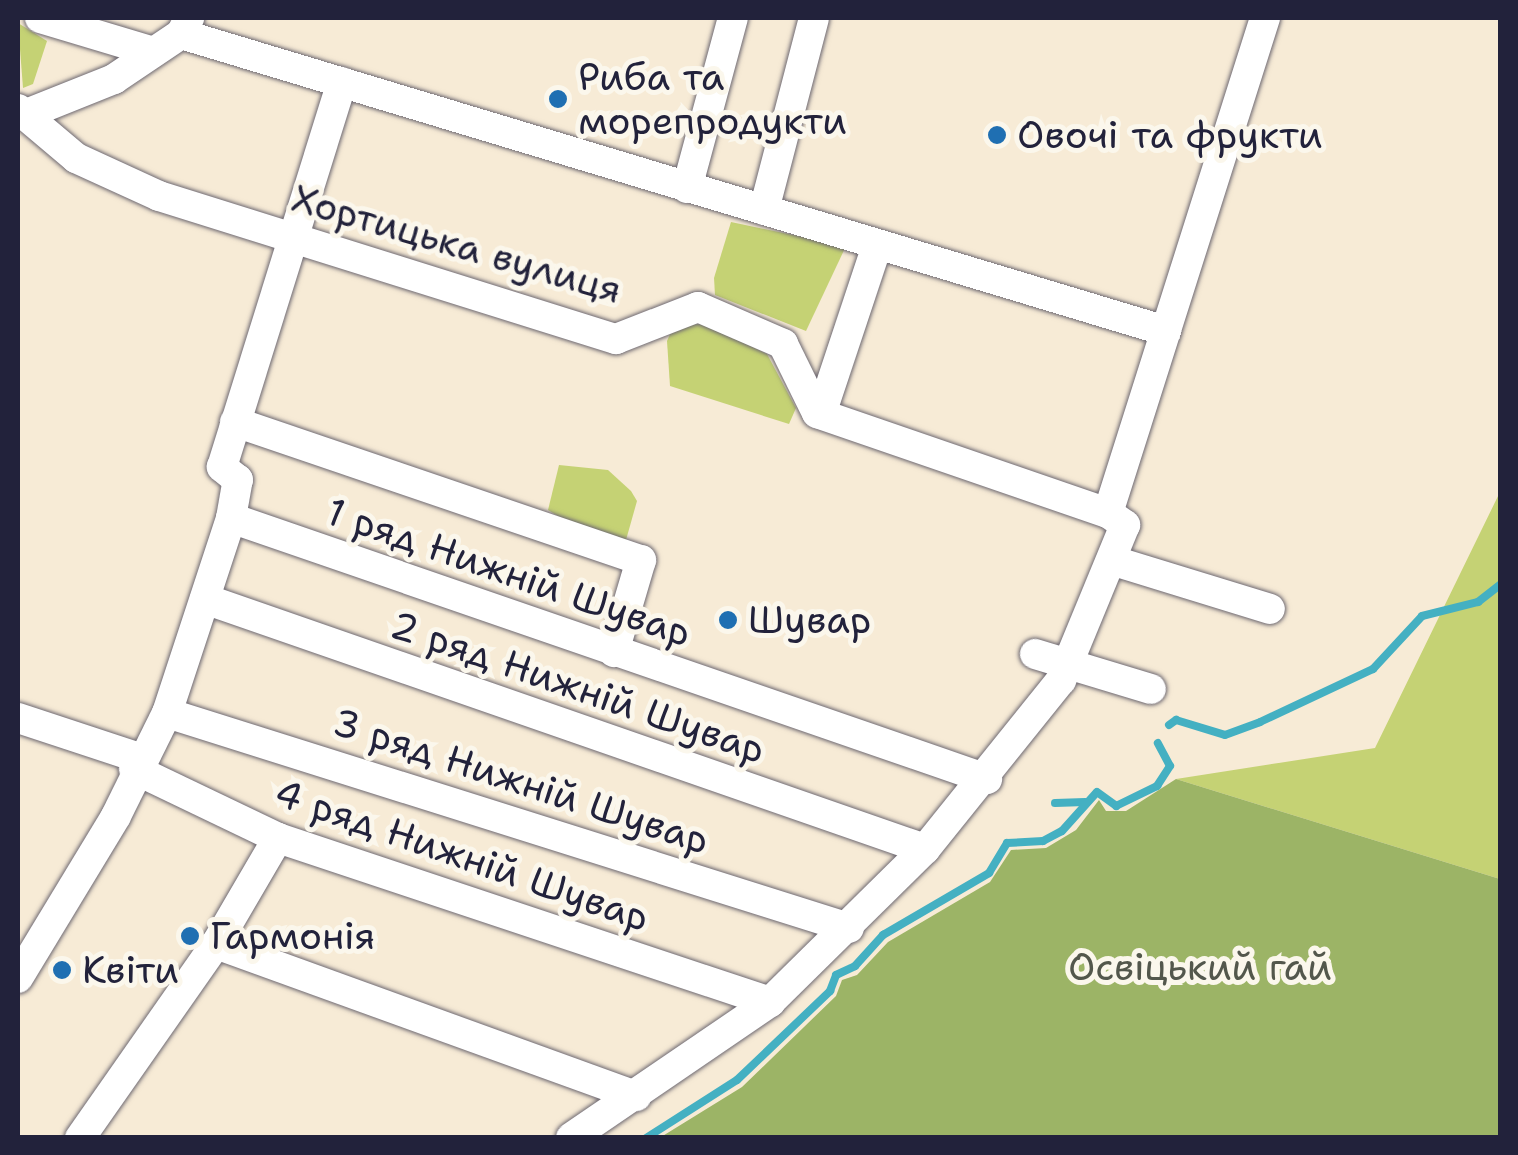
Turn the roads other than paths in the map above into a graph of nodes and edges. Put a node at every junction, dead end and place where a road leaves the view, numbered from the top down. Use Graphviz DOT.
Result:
graph roads {
  1 [pos="40,18"];
  2 [pos="732,18"];
  3 [pos="814,18"];
  4 [pos="1266,18"];
  5 [pos="185,26"];
  6 [pos="153,52"];
  7 [pos="342,82"];
  8 [pos="24,111"];
  9 [pos="687,188"];
  10 [pos="764,210"];
  11 [pos="294,239"];
  12 [pos="877,246"];
  13 [pos="1166,331"];
  14 [pos="784,344"];
  15 [pos="838,363"];
  16 [pos="821,414"];
  17 [pos="235,422"];
  18 [pos="1108,513"];
  19 [pos="232,518"];
  20 [pos="1114,561"];
  21 [pos="205,599"];
  22 [pos="1270,609"];
  23 [pos="614,652"];
  24 [pos="1036,654"];
  25 [pos="1068,664"];
  26 [pos="1151,689"];
  27 [pos="167,713"];
  28 [pos="18,718"];
  29 [pos="137,764"];
  30 [pos="987,779"];
  31 [pos="278,838"];
  32 [pos="925,849"];
  33 [pos="850,928"];
  34 [pos="216,944"];
  35 [pos="18,978"];
  36 [pos="770,1002"];
  37 [pos="636,1096"];
  38 [pos="80,1138"];
  39 [pos="570,1138"];
  1 -- 6 [label="lane"];
  2 -- 9 [label="lane"];
  3 -- 10 [label="lane"];
  4 -- 13 [label="lane"];
  5 -- 6 [label="lane"];
  5 -- 7 [label="lane"];
  6 -- 8 [label="lane"];
  7 -- 9 [label="lane"];
  7 -- 11 [label="lane"];
  8 -- 11 [label="lane, Хортицька вулиця"];
  9 -- 10 [label="lane"];
  10 -- 12 [label="lane"];
  11 -- 14 [label="lane, Хортицька вулиця"];
  11 -- 17 [label="lane"];
  12 -- 13 [label="lane"];
  12 -- 15 [label="lane"];
  13 -- 18 [label="lane"];
  14 -- 15 [label="lane, Хортицька вулиця"];
  14 -- 16 [label="lane"];
  15 -- 16 [label="lane"];
  16 -- 18 [label="lane"];
  17 -- 19 [label="lane"];
  17 -- 23 [label="lane"];
  18 -- 20 [label="lane"];
  19 -- 21 [label="lane"];
  19 -- 23 [label="lane, 1 ряд Нижній Шувар"];
  20 -- 22 [label="lane"];
  20 -- 25 [label="lane"];
  21 -- 27 [label="lane"];
  21 -- 32 [label="lane, 2 ряд Нижній Шувар"];
  23 -- 30 [label="lane, 1 ряд Нижній Шувар"];
  24 -- 25 [label="lane"];
  25 -- 26 [label="lane"];
  25 -- 30 [label="lane"];
  27 -- 29 [label="lane"];
  27 -- 33 [label="lane, 3 ряд Нижній Шувар"];
  28 -- 29 [label="lane, 4 ряд Нижній Шувар"];
  29 -- 31 [label="lane, 4 ряд Нижній Шувар"];
  29 -- 35 [label="lane"];
  30 -- 32 [label="lane"];
  31 -- 34 [label="lane"];
  31 -- 36 [label="lane, 4 ряд Нижній Шувар"];
  32 -- 33 [label="lane"];
  33 -- 36 [label="lane"];
  34 -- 37 [label="lane"];
  34 -- 38 [label="lane"];
  36 -- 37 [label="lane"];
  37 -- 39 [label="lane"];
}
